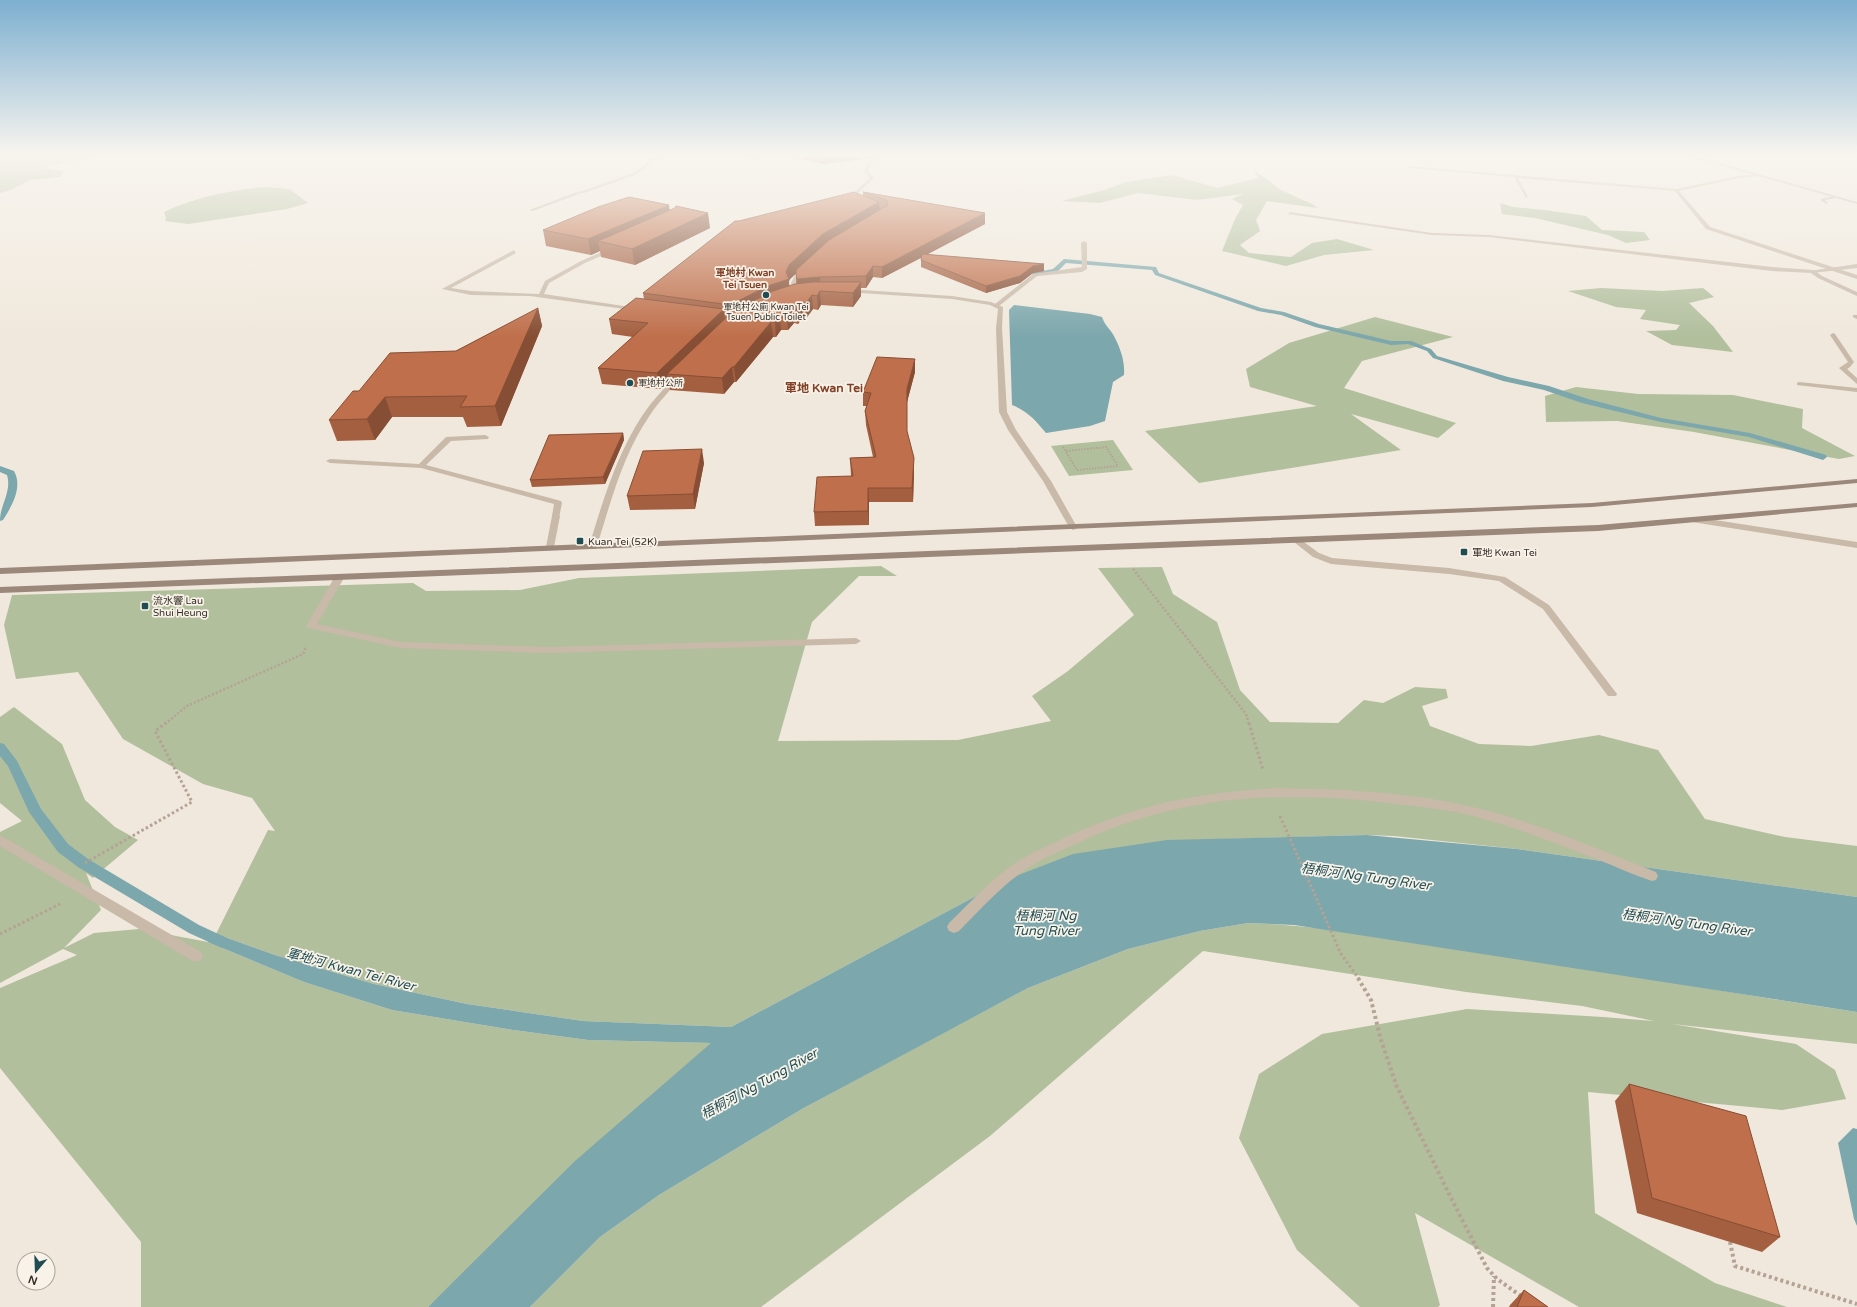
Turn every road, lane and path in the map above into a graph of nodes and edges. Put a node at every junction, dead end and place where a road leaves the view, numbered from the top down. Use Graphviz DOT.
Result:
graph roads {
  1 [pos="1303,215"];
  2 [pos="1697,215"];
  3 [pos="1084,243"];
  4 [pos="618,246"];
  5 [pos="514,252"];
  6 [pos="1857,266"];
  7 [pos="808,267"];
  8 [pos="1834,268"];
  9 [pos="1812,271"];
  10 [pos="1857,277"];
  11 [pos="838,291"];
  12 [pos="1857,294"];
  13 [pos="541,295"];
  14 [pos="795,296"];
  15 [pos="998,305"];
  16 [pos="647,311"];
  17 [pos="1833,336"];
  18 [pos="683,371"];
  19 [pos="1857,382"];
  20 [pos="1799,384"];
  21 [pos="1857,390"];
  22 [pos="485,437"];
  23 [pos="1063,446"];
  24 [pos="1066,451"];
  25 [pos="330,461"];
  26 [pos="421,466"];
  27 [pos="1857,480"];
  28 [pos="1857,505"];
  29 [pos="1695,520"];
  30 [pos="1072,527"];
  31 [pos="1297,540"];
  32 [pos="1857,545"];
  33 [pos="593,546"];
  34 [pos="550,547"];
  35 [pos="1132,568"];
  36 [pos="0,571"];
  37 [pos="340,578"];
  38 [pos="0,590"];
  39 [pos="311,626"];
  40 [pos="856,641"];
  41 [pos="1612,694"];
  42 [pos="1269,792"];
  43 [pos="0,840"];
  44 [pos="1652,876"];
  45 [pos="60,877"];
  46 [pos="85,892"];
  47 [pos="954,927"];
  48 [pos="0,934"];
  49 [pos="196,956"];
  50 [pos="1730,1242"];
  51 [pos="1494,1276"];
  52 [pos="1526,1299"];
  53 [pos="1857,1304"];
  54 [pos="1493,1307"];
  1 -- 9 [label="street"];
  2 -- 8 [label="street"];
  3 -- 15 [label="street"];
  4 -- 13 [label="street"];
  5 -- 13 [label="street"];
  6 -- 8 [label="street"];
  7 -- 14 [label="street"];
  8 -- 9 [label="street"];
  8 -- 10 [label="street"];
  9 -- 12 [label="street"];
  11 -- 15 [label="street"];
  13 -- 16 [label="street"];
  15 -- 30 [label="street"];
  17 -- 19 [label="street"];
  18 -- 33 [label="street"];
  20 -- 21 [label="street"];
  22 -- 26 [label="street"];
  23 -- 24 [label="path"];
  24 -- 24 [label="path"];
  25 -- 26 [label="street"];
  26 -- 34 [label="street"];
  27 -- 30 [label="main road"];
  28 -- 29 [label="main road"];
  29 -- 31 [label="main road"];
  29 -- 32 [label="street"];
  30 -- 33 [label="main road"];
  31 -- 37 [label="main road"];
  31 -- 41 [label="street"];
  33 -- 34 [label="main road"];
  34 -- 36 [label="main road"];
  35 -- 42 [label="path"];
  37 -- 38 [label="main road"];
  37 -- 39 [label="street"];
  39 -- 40 [label="street"];
  39 -- 45 [label="path"];
  42 -- 44 [label="street"];
  42 -- 47 [label="street"];
  42 -- 51 [label="path"];
  43 -- 45 [label="street"];
  45 -- 46 [label="street"];
  46 -- 48 [label="path"];
  46 -- 49 [label="street"];
  50 -- 53 [label="path"];
  51 -- 52 [label="path"];
  51 -- 54 [label="path"];
}
